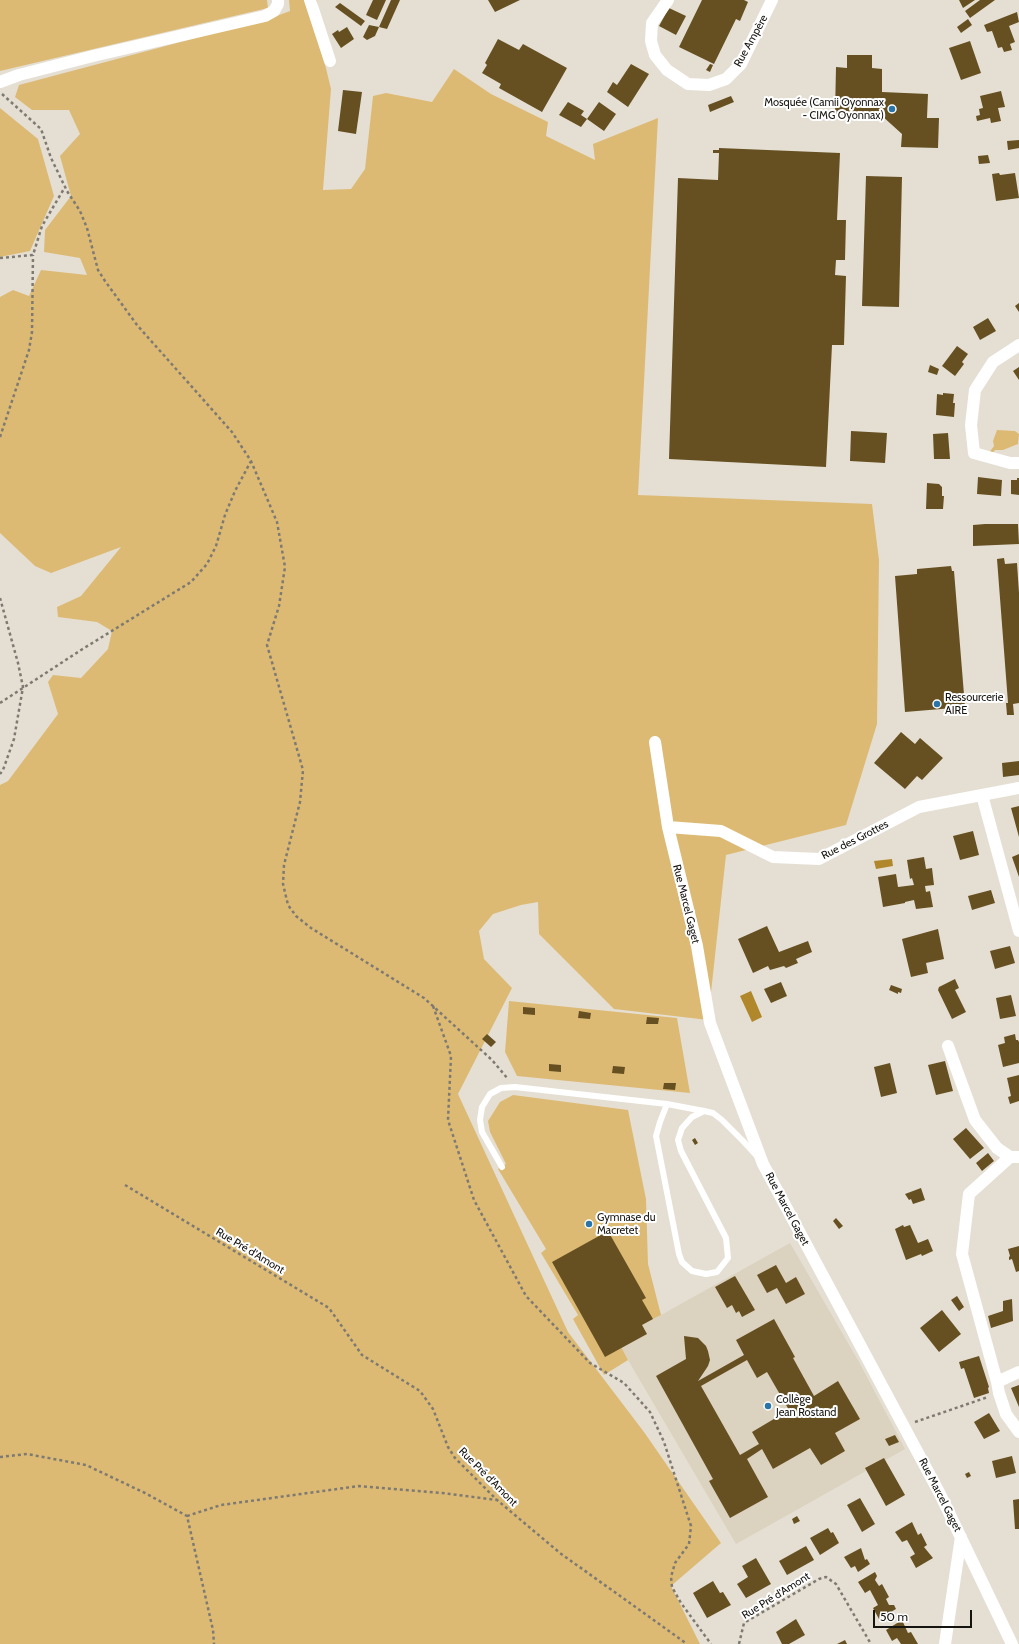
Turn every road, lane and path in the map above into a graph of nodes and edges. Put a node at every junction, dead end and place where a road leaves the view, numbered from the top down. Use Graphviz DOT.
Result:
graph roads {
  1 [pos="278,0"];
  2 [pos="310,0"];
  3 [pos="668,0"];
  4 [pos="772,0"];
  5 [pos="330,61"];
  6 [pos="0,82"];
  7 [pos="0,92"];
  8 [pos="65,187"];
  9 [pos="33,255"];
  10 [pos="0,258"];
  11 [pos="1019,345"];
  12 [pos="0,437"];
  13 [pos="252,461"];
  14 [pos="1019,463"];
  15 [pos="0,598"];
  16 [pos="23,687"];
  17 [pos="0,703"];
  18 [pos="655,742"];
  19 [pos="0,774"];
  20 [pos="1019,788"];
  21 [pos="982,795"];
  22 [pos="668,828"];
  23 [pos="1019,931"];
  24 [pos="433,1006"];
  25 [pos="948,1046"];
  26 [pos="515,1087"];
  27 [pos="667,1104"];
  28 [pos="704,1111"];
  29 [pos="1015,1157"];
  30 [pos="763,1164"];
  31 [pos="502,1167"];
  32 [pos="125,1185"];
  33 [pos="1019,1372"];
  34 [pos="998,1388"];
  35 [pos="903,1426"];
  36 [pos="1019,1432"];
  37 [pos="0,1457"];
  38 [pos="497,1500"];
  39 [pos="187,1516"];
  40 [pos="961,1537"];
  41 [pos="214,1644"];
  42 [pos="687,1644"];
  43 [pos="711,1644"];
  44 [pos="738,1644"];
  45 [pos="871,1644"];
  46 [pos="945,1644"];
  47 [pos="1012,1644"];
  1 -- 6 [label="street"];
  2 -- 5 [label="street"];
  3 -- 4 [label="street, Rue Ampère"];
  7 -- 8 [label="path"];
  8 -- 9 [label="path"];
  8 -- 13 [label="path"];
  9 -- 10 [label="path"];
  9 -- 12 [label="path"];
  11 -- 14 [label="street"];
  13 -- 16 [label="path"];
  13 -- 24 [label="path"];
  15 -- 16 [label="path"];
  16 -- 17 [label="path"];
  16 -- 19 [label="path"];
  18 -- 22 [label="street, Rue Marcel Gaget"];
  20 -- 21 [label="street, Rue des Grottes"];
  21 -- 22 [label="street, Rue des Grottes"];
  21 -- 23 [label="street"];
  22 -- 30 [label="street, Rue Marcel Gaget"];
  24 -- 26 [label="path"];
  24 -- 43 [label="path"];
  25 -- 29 [label="street"];
  26 -- 27 [label="lane"];
  26 -- 31 [label="lane"];
  27 -- 28 [label="lane"];
  27 -- 28 [label="lane"];
  28 -- 30 [label="lane"];
  29 -- 34 [label="street"];
  30 -- 35 [label="street, Rue Marcel Gaget"];
  32 -- 38 [label="path, Rue Pré d'Amont"];
  33 -- 34 [label="street"];
  34 -- 35 [label="path"];
  34 -- 36 [label="street"];
  35 -- 40 [label="street, Rue Marcel Gaget"];
  37 -- 39 [label="path"];
  38 -- 39 [label="path"];
  38 -- 42 [label="path, Rue Pré d'Amont"];
  39 -- 41 [label="path"];
  40 -- 46 [label="street"];
  40 -- 47 [label="street, Rue Marcel Gaget"];
  44 -- 45 [label="path, Rue Pré d'Amont"];
}
